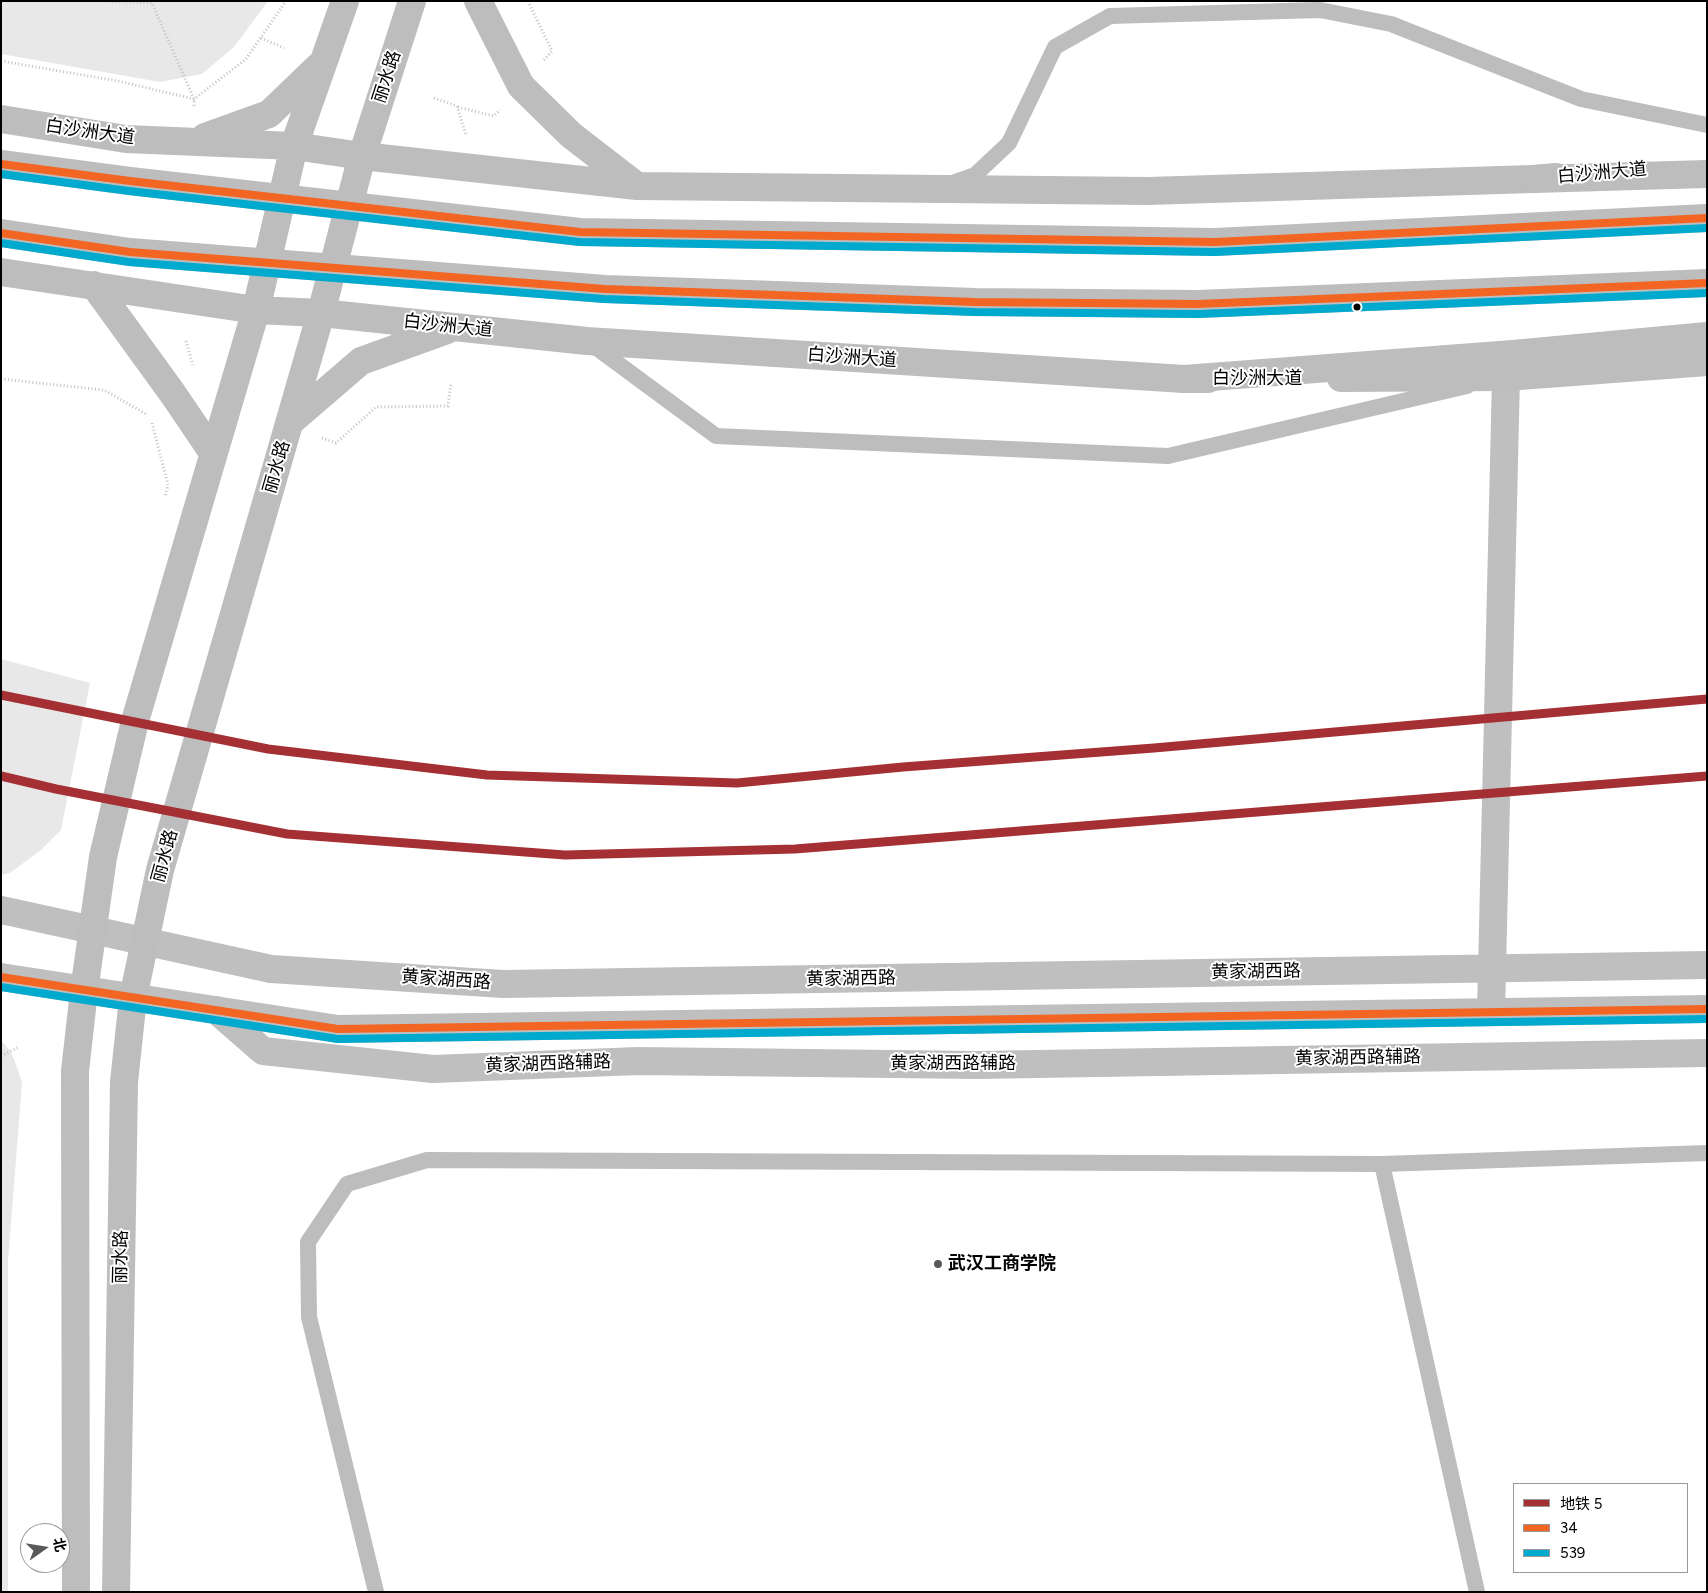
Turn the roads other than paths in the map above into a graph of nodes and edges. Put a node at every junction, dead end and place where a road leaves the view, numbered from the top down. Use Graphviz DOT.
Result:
graph roads {
  1 [pos="345,1"];
  2 [pos="412,1"];
  3 [pos="478,1"];
  4 [pos="324,61"];
  5 [pos="1,119"];
  6 [pos="1707,125"];
  7 [pos="193,142"];
  8 [pos="294,146"];
  9 [pos="362,156"];
  10 [pos="1707,163"];
  11 [pos="1,164"];
  12 [pos="1707,174"];
  13 [pos="1533,179"];
  14 [pos="637,186"];
  15 [pos="936,189"];
  16 [pos="1707,218"];
  17 [pos="1,233"];
  18 [pos="1,272"];
  19 [pos="1707,283"];
  20 [pos="94,285"];
  21 [pos="256,310"];
  22 [pos="321,313"];
  23 [pos="454,327"];
  24 [pos="1707,336"];
  25 [pos="587,341"];
  26 [pos="1707,362"];
  27 [pos="1506,377"];
  28 [pos="1184,379"];
  29 [pos="290,423"];
  30 [pos="213,453"];
  31 [pos="1,910"];
  32 [pos="93,930"];
  33 [pos="144,941"];
  34 [pos="1707,965"];
  35 [pos="1492,968"];
  36 [pos="1,977"];
  37 [pos="84,991"];
  38 [pos="133,998"];
  39 [pos="1707,1009"];
  40 [pos="216,1010"];
  41 [pos="1491,1012"];
  42 [pos="1707,1053"];
  43 [pos="1707,1152"];
  44 [pos="1382,1164"];
  45 [pos="76,1592"];
  46 [pos="116,1592"];
  47 [pos="376,1592"];
  48 [pos="1477,1592"];
  1 -- 4 [label="main road"];
  2 -- 9 [label="main road, 丽水路"];
  3 -- 14 [label="main road"];
  4 -- 7 [label="main road"];
  4 -- 8 [label="main road"];
  5 -- 7 [label="main road, 白沙洲大道"];
  6 -- 15 [label="lane"];
  7 -- 8 [label="main road, 白沙洲大道"];
  8 -- 9 [label="main road, 白沙洲大道"];
  8 -- 21 [label="main road"];
  9 -- 14 [label="main road, 白沙洲大道"];
  9 -- 22 [label="main road, 丽水路"];
  10 -- 13 [label="main road, 白沙洲大道"];
  11 -- 16 [label="main road"];
  12 -- 13 [label="main road"];
  13 -- 15 [label="main road, 白沙洲大道"];
  14 -- 15 [label="main road, 白沙洲大道"];
  17 -- 19 [label="main road"];
  18 -- 20 [label="main road, 白沙洲大道"];
  20 -- 21 [label="main road, 白沙洲大道"];
  20 -- 30 [label="main road"];
  21 -- 22 [label="main road, 白沙洲大道"];
  21 -- 30 [label="main road"];
  22 -- 23 [label="main road, 白沙洲大道"];
  22 -- 29 [label="main road, 丽水路"];
  23 -- 25 [label="main road, 白沙洲大道"];
  23 -- 29 [label="main road"];
  24 -- 28 [label="main road"];
  25 -- 27 [label="lane"];
  25 -- 28 [label="main road, 白沙洲大道"];
  26 -- 27 [label="main road, 白沙洲大道"];
  27 -- 28 [label="main road, 白沙洲大道"];
  27 -- 35 [label="main road"];
  29 -- 33 [label="main road, 丽水路"];
  30 -- 32 [label="main road"];
  31 -- 32 [label="main road, 黄家湖西路"];
  32 -- 33 [label="main road, 黄家湖西路"];
  32 -- 37 [label="main road"];
  33 -- 35 [label="main road, 黄家湖西路"];
  33 -- 38 [label="main road, 丽水路"];
  34 -- 35 [label="main road, 黄家湖西路"];
  35 -- 41 [label="main road"];
  36 -- 37 [label="main road"];
  37 -- 38 [label="main road"];
  37 -- 45 [label="main road"];
  38 -- 40 [label="main road"];
  38 -- 46 [label="main road, 丽水路"];
  39 -- 41 [label="main road"];
  40 -- 41 [label="main road"];
  40 -- 42 [label="main road, 黄家湖西路辅路"];
  43 -- 44 [label="lane"];
  44 -- 47 [label="lane"];
  44 -- 48 [label="lane"];
}
